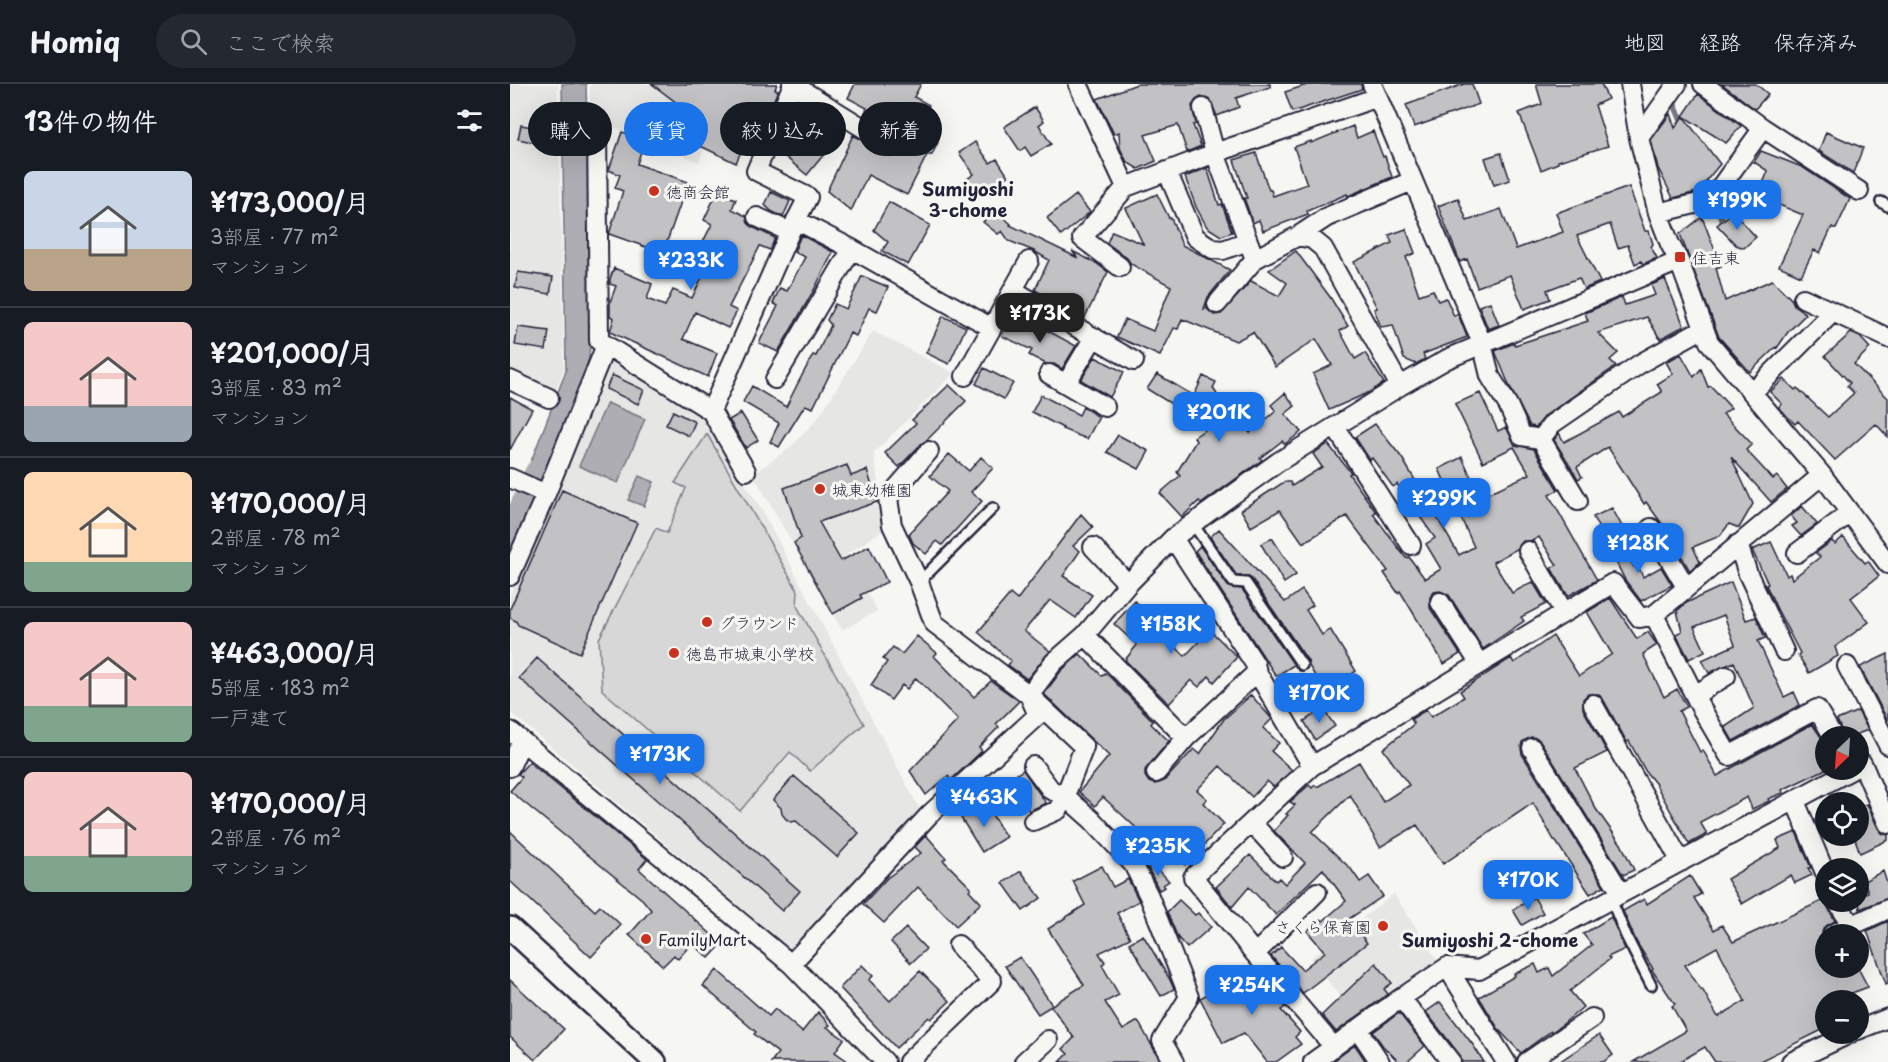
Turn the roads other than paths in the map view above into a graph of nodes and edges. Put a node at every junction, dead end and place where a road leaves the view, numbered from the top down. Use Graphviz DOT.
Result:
graph roads {
  1 [pos="793,84"];
  2 [pos="1630,84"];
  3 [pos="1677,84"];
  4 [pos="1702,84"];
  5 [pos="1082,85"];
  6 [pos="1375,91"];
  7 [pos="1203,108"];
  8 [pos="858,124"];
  9 [pos="1763,128"];
  10 [pos="1639,138"];
  11 [pos="1215,153"];
  12 [pos="597,156"];
  13 [pos="1167,171"];
  14 [pos="1412,181"];
  15 [pos="1126,187"];
  16 [pos="1859,191"];
  17 [pos="1658,213"];
  18 [pos="757,217"];
  19 [pos="793,226"];
  20 [pos="1298,236"];
  21 [pos="1248,240"];
  22 [pos="852,249"];
  23 [pos="1255,258"];
  24 [pos="1029,261"];
  25 [pos="1678,261"];
  26 [pos="1120,267"];
  27 [pos="1013,290"];
  28 [pos="1803,297"];
  29 [pos="1217,303"];
  30 [pos="1833,312"];
  31 [pos="992,328"];
  32 [pos="1704,328"];
  33 [pos="1094,337"];
  34 [pos="1888,338"];
  35 [pos="1482,343"];
  36 [pos="606,345"];
  37 [pos="1134,361"];
  38 [pos="1049,374"];
  39 [pos="965,375"];
  40 [pos="776,379"];
  41 [pos="510,380"];
  42 [pos="1066,384"];
  43 [pos="1400,386"];
  44 [pos="1753,392"];
  45 [pos="549,398"];
  46 [pos="1105,407"];
  47 [pos="711,411"];
  48 [pos="1335,426"];
  49 [pos="1541,439"];
  50 [pos="929,452"];
  51 [pos="746,471"];
  52 [pos="1822,475"];
  53 [pos="516,481"];
  54 [pos="543,493"];
  55 [pos="1578,501"];
  56 [pos="993,508"];
  57 [pos="1850,513"];
  58 [pos="1193,524"];
  59 [pos="1651,528"];
  60 [pos="1173,538"];
  61 [pos="1738,544"];
  62 [pos="1411,545"];
  63 [pos="1093,547"];
  64 [pos="1528,551"];
  65 [pos="1797,553"];
  66 [pos="1888,564"];
  67 [pos="510,576"];
  68 [pos="919,582"];
  69 [pos="1128,584"];
  70 [pos="1686,587"];
  71 [pos="1440,602"];
  72 [pos="1564,612"];
  73 [pos="1654,615"];
  74 [pos="1085,635"];
  75 [pos="1784,651"];
  76 [pos="1479,663"];
  77 [pos="1302,665"];
  78 [pos="1846,666"];
  79 [pos="1257,672"];
  80 [pos="1726,676"];
  81 [pos="1029,695"];
  82 [pos="1695,695"];
  83 [pos="1593,704"];
  84 [pos="1827,726"];
  85 [pos="516,736"];
  86 [pos="1186,738"];
  87 [pos="1888,747"];
  88 [pos="1532,748"];
  89 [pos="1869,759"];
  90 [pos="1312,765"];
  91 [pos="1033,766"];
  92 [pos="510,767"];
  93 [pos="1156,773"];
  94 [pos="1832,780"];
  95 [pos="1864,780"];
  96 [pos="1065,796"];
  97 [pos="1795,801"];
  98 [pos="1033,821"];
  99 [pos="1252,823"];
  100 [pos="1888,824"];
  101 [pos="1283,857"];
  102 [pos="1819,858"];
  103 [pos="1681,862"];
  104 [pos="1317,892"];
  105 [pos="1616,896"];
  106 [pos="1888,909"];
  107 [pos="1855,924"];
  108 [pos="510,928"];
  109 [pos="958,945"];
  110 [pos="1255,954"];
  111 [pos="791,964"];
  112 [pos="1447,967"];
  113 [pos="1651,985"];
  114 [pos="1401,998"];
  115 [pos="1592,1018"];
  116 [pos="1888,1018"];
  117 [pos="1869,1026"];
  118 [pos="1358,1029"];
  119 [pos="1048,1040"];
  120 [pos="1829,1044"];
  121 [pos="1333,1046"];
  122 [pos="655,1062"];
  123 [pos="885,1062"];
  124 [pos="908,1062"];
  125 [pos="1024,1062"];
  126 [pos="1174,1062"];
  127 [pos="1313,1062"];
  128 [pos="1380,1062"];
  129 [pos="1451,1062"];
  130 [pos="1506,1062"];
  131 [pos="1527,1062"];
  132 [pos="1791,1062"];
  1 -- 8 [label="street"];
  1 -- 19 [label="street"];
  2 -- 10 [label="street"];
  3 -- 10 [label="street"];
  4 -- 9 [label="street"];
  5 -- 15 [label="street"];
  6 -- 11 [label="street"];
  6 -- 14 [label="street"];
  7 -- 11 [label="street"];
  9 -- 16 [label="street"];
  9 -- 17 [label="street"];
  10 -- 17 [label="street"];
  11 -- 13 [label="street"];
  11 -- 21 [label="street"];
  12 -- 36 [label="street"];
  13 -- 15 [label="street"];
  13 -- 21 [label="street"];
  14 -- 20 [label="street"];
  14 -- 35 [label="street"];
  15 -- 26 [label="street"];
  17 -- 25 [label="street"];
  18 -- 19 [label="street"];
  19 -- 22 [label="street"];
  19 -- 47 [label="street"];
  20 -- 23 [label="street"];
  20 -- 43 [label="street"];
  21 -- 23 [label="street"];
  22 -- 31 [label="street"];
  22 -- 40 [label="street"];
  23 -- 29 [label="street"];
  24 -- 27 [label="street"];
  25 -- 32 [label="street"];
  25 -- 35 [label="street"];
  27 -- 31 [label="street"];
  27 -- 33 [label="street"];
  28 -- 30 [label="street"];
  30 -- 34 [label="street"];
  30 -- 44 [label="street"];
  31 -- 39 [label="street"];
  32 -- 44 [label="street"];
  32 -- 49 [label="street"];
  33 -- 37 [label="street"];
  33 -- 42 [label="street"];
  35 -- 43 [label="street"];
  35 -- 49 [label="street"];
  36 -- 47 [label="street"];
  36 -- 54 [label="street"];
  38 -- 42 [label="street"];
  41 -- 45 [label="street"];
  42 -- 46 [label="street"];
  43 -- 48 [label="street"];
  44 -- 52 [label="street"];
  47 -- 51 [label="street"];
  48 -- 58 [label="street"];
  48 -- 62 [label="street"];
  49 -- 55 [label="street"];
  50 -- 68 [label="street"];
  52 -- 57 [label="street"];
  52 -- 61 [label="street"];
  53 -- 54 [label="street"];
  54 -- 67 [label="street"];
  56 -- 68 [label="lane"];
  57 -- 65 [label="street"];
  57 -- 66 [label="street"];
  58 -- 60 [label="street"];
  58 -- 77 [label="lane"];
  59 -- 70 [label="street"];
  60 -- 69 [label="street"];
  60 -- 79 [label="street"];
  61 -- 70 [label="street"];
  61 -- 75 [label="street"];
  63 -- 69 [label="street"];
  64 -- 72 [label="street"];
  68 -- 81 [label="street"];
  69 -- 74 [label="street"];
  70 -- 73 [label="street"];
  71 -- 76 [label="street"];
  72 -- 73 [label="street"];
  72 -- 76 [label="street"];
  73 -- 82 [label="street"];
  74 -- 81 [label="street"];
  74 -- 86 [label="street"];
  76 -- 90 [label="street"];
  78 -- 87 [label="street"];
  79 -- 86 [label="street"];
  79 -- 90 [label="street"];
  80 -- 82 [label="street"];
  81 -- 96 [label="street"];
  81 -- 111 [label="street"];
  82 -- 84 [label="street"];
  83 -- 103 [label="street"];
  85 -- 92 [label="street"];
  85 -- 111 [label="street"];
  86 -- 93 [label="street"];
  87 -- 89 [label="street"];
  88 -- 105 [label="street"];
  90 -- 99 [label="street"];
  91 -- 96 [label="street"];
  94 -- 97 [label="street"];
  95 -- 100 [label="street"];
  96 -- 98 [label="street"];
  96 -- 126 [label="street"];
  97 -- 102 [label="street"];
  97 -- 103 [label="street"];
  99 -- 101 [label="street"];
  99 -- 110 [label="street"];
  103 -- 105 [label="street"];
  104 -- 110 [label="street"];
  105 -- 112 [label="street"];
  105 -- 113 [label="lane"];
  106 -- 107 [label="street"];
  108 -- 122 [label="street"];
  109 -- 124 [label="street"];
  110 -- 121 [label="street"];
  111 -- 123 [label="street"];
  112 -- 114 [label="street"];
  112 -- 130 [label="street"];
  114 -- 118 [label="street"];
  114 -- 129 [label="street"];
  115 -- 131 [label="street"];
  116 -- 117 [label="street"];
  118 -- 121 [label="street"];
  118 -- 128 [label="street"];
  119 -- 125 [label="street"];
  120 -- 132 [label="street"];
  121 -- 127 [label="street"];
}
